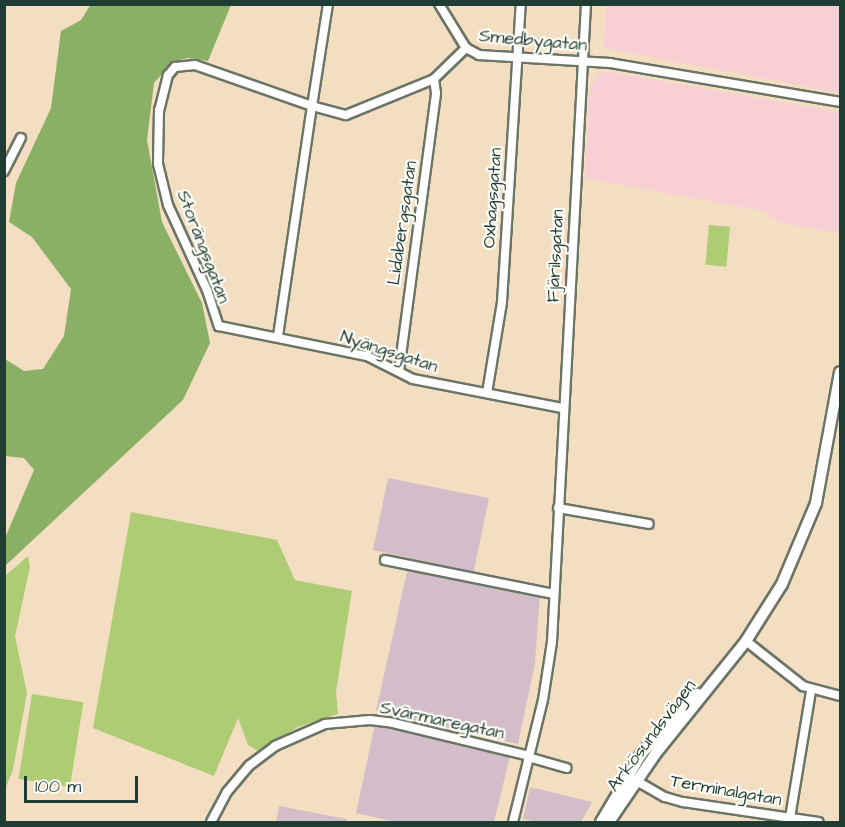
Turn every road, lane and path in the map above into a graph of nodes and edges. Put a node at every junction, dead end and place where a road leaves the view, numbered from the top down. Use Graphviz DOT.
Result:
graph roads {
  1 [pos="328,4"];
  2 [pos="439,4"];
  3 [pos="521,4"];
  4 [pos="586,4"];
  5 [pos="466,48"];
  6 [pos="518,57"];
  7 [pos="583,61"];
  8 [pos="434,79"];
  9 [pos="840,102"];
  10 [pos="312,106"];
  11 [pos="21,138"];
  12 [pos="4,171"];
  13 [pos="278,336"];
  14 [pos="399,371"];
  15 [pos="840,372"];
  16 [pos="487,393"];
  17 [pos="562,408"];
  18 [pos="558,508"];
  19 [pos="649,524"];
  20 [pos="385,560"];
  21 [pos="554,594"];
  22 [pos="746,640"];
  23 [pos="811,691"];
  24 [pos="840,696"];
  25 [pos="529,756"];
  26 [pos="566,768"];
  27 [pos="631,777"];
  28 [pos="790,818"];
  29 [pos="211,822"];
  30 [pos="513,822"];
  31 [pos="602,822"];
  32 [pos="609,822"];
  33 [pos="819,822"];
  1 -- 10 [label="street"];
  2 -- 5 [label="street"];
  3 -- 6 [label="street, Oxhagsgatan"];
  4 -- 7 [label="street, Fjärilsgatan"];
  5 -- 6 [label="street, Smedbygatan"];
  5 -- 8 [label="street, Smedbygatan"];
  6 -- 7 [label="street, Smedbygatan"];
  6 -- 16 [label="street, Oxhagsgatan"];
  7 -- 9 [label="street, Smedbygatan"];
  7 -- 17 [label="street, Fjärilsgatan"];
  8 -- 10 [label="street, Smedbygatan"];
  8 -- 14 [label="street, Lidabergsgatan"];
  10 -- 13 [label="street"];
  10 -- 13 [label="street, Storängsgatan"];
  11 -- 12 [label="street"];
  13 -- 14 [label="street, Nyängsgatan"];
  14 -- 16 [label="street, Nyängsgatan"];
  15 -- 22 [label="main road, Arkösundsvägen"];
  16 -- 17 [label="street, Nyängsgatan"];
  17 -- 18 [label="street, Fjärilsgatan"];
  18 -- 19 [label="street"];
  18 -- 21 [label="street, Fjärilsgatan"];
  20 -- 21 [label="street"];
  21 -- 25 [label="street, Fjärilsgatan"];
  22 -- 23 [label="street"];
  22 -- 27 [label="main road, Arkösundsvägen"];
  23 -- 24 [label="street"];
  23 -- 28 [label="street, Terminalgatan"];
  25 -- 26 [label="street, Svärmaregatan"];
  25 -- 29 [label="street, Svärmaregatan"];
  25 -- 30 [label="street, Fjärilsgatan"];
  27 -- 28 [label="street, Terminalgatan"];
  27 -- 31 [label="main road, Arkösundsvägen"];
  27 -- 32 [label="main road, Arkösundsvägen"];
  28 -- 33 [label="street, Terminalgatan"];
}
